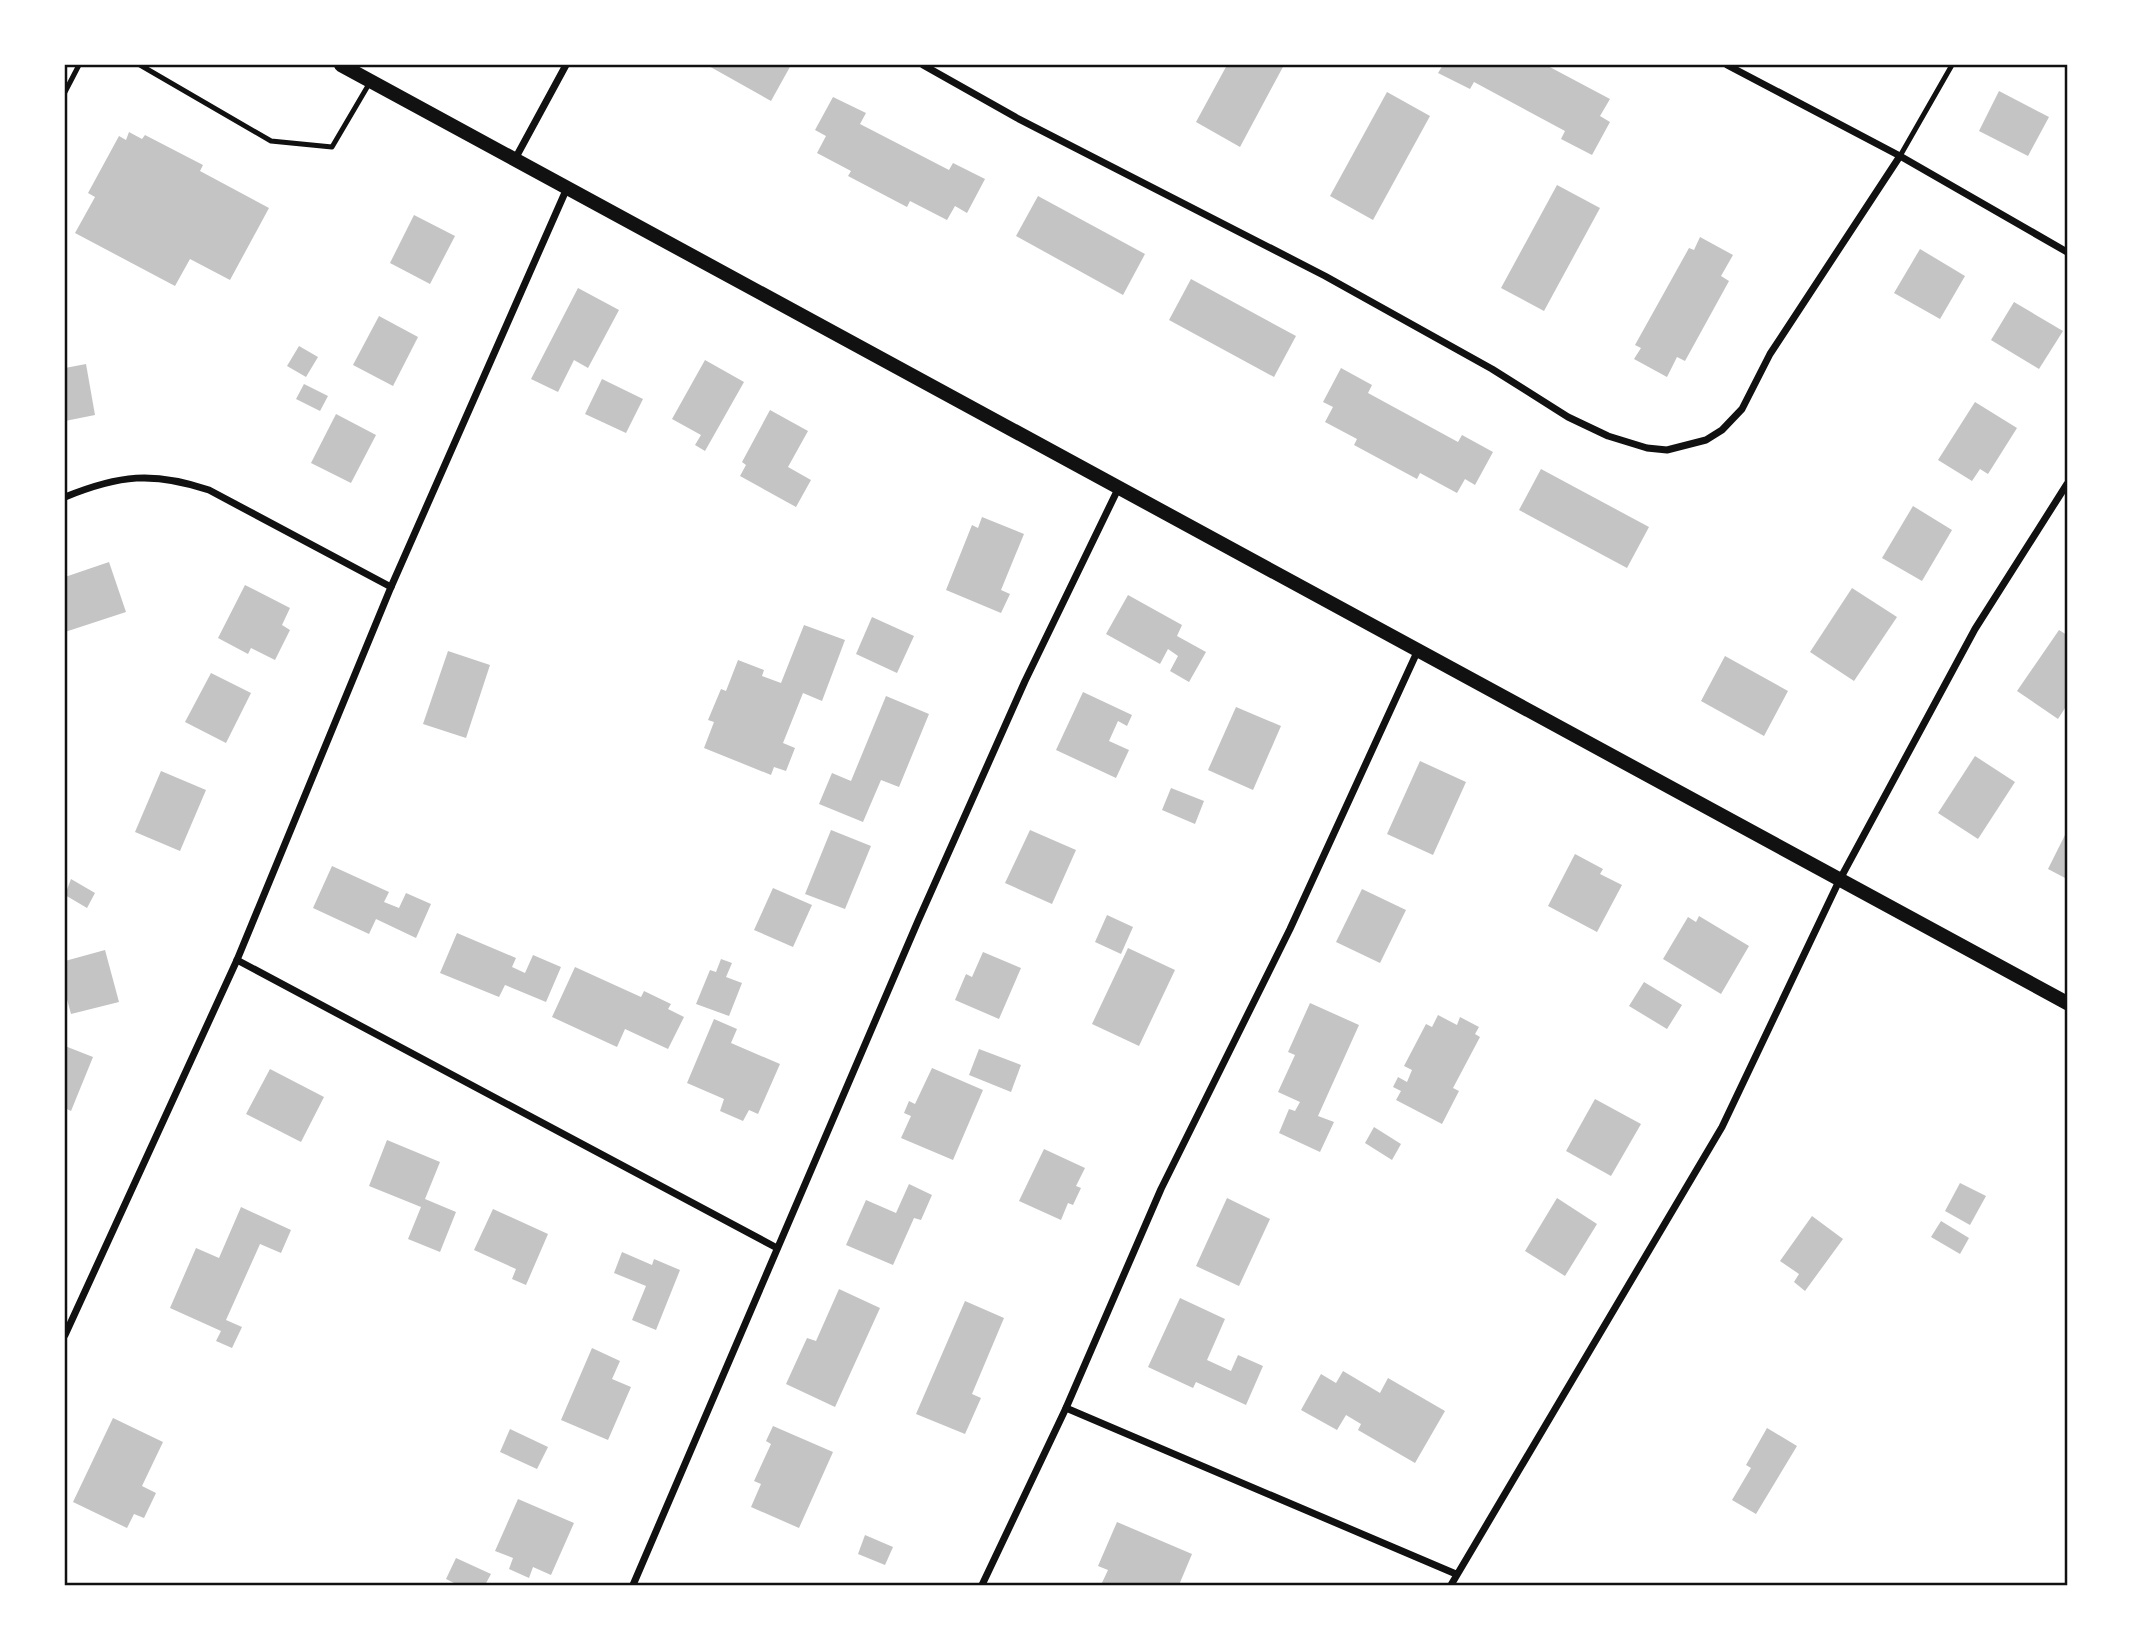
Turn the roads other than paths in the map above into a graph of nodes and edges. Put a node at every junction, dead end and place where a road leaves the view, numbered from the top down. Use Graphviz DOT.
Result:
graph roads {
  1 [pos="79,65"];
  2 [pos="140,65"];
  3 [pos="341,65"];
  4 [pos="566,65"];
  5 [pos="923,65"];
  6 [pos="1727,65"];
  7 [pos="1952,65"];
  8 [pos="371,81"];
  9 [pos="65,92"];
  10 [pos="1900,156"];
  11 [pos="515,160"];
  12 [pos="567,188"];
  13 [pos="2067,252"];
  14 [pos="2067,484"];
  15 [pos="1119,487"];
  16 [pos="65,497"];
  17 [pos="391,587"];
  18 [pos="1418,649"];
  19 [pos="1839,881"];
  20 [pos="237,960"];
  21 [pos="2067,1003"];
  22 [pos="777,1248"];
  23 [pos="69,1314"];
  24 [pos="65,1335"];
  25 [pos="1066,1408"];
  26 [pos="1456,1574"];
  27 [pos="633,1585"];
  28 [pos="982,1585"];
  29 [pos="1451,1585"];
  1 -- 9 [label="lane"];
  2 -- 8 [label="lane"];
  3 -- 8 [label="main road"];
  4 -- 11 [label="street"];
  5 -- 10 [label="street"];
  6 -- 10 [label="street"];
  7 -- 10 [label="lane"];
  8 -- 11 [label="main road"];
  10 -- 13 [label="street"];
  11 -- 12 [label="main road"];
  12 -- 15 [label="main road"];
  12 -- 17 [label="street"];
  14 -- 19 [label="street"];
  15 -- 18 [label="main road"];
  15 -- 22 [label="street"];
  16 -- 17 [label="street"];
  17 -- 20 [label="street"];
  18 -- 19 [label="main road"];
  18 -- 25 [label="street"];
  19 -- 21 [label="main road"];
  19 -- 26 [label="street"];
  20 -- 22 [label="street"];
  20 -- 23 [label="street"];
  22 -- 27 [label="street"];
  23 -- 24 [label="street"];
  25 -- 26 [label="street"];
  25 -- 28 [label="street"];
  26 -- 29 [label="street"];
}
